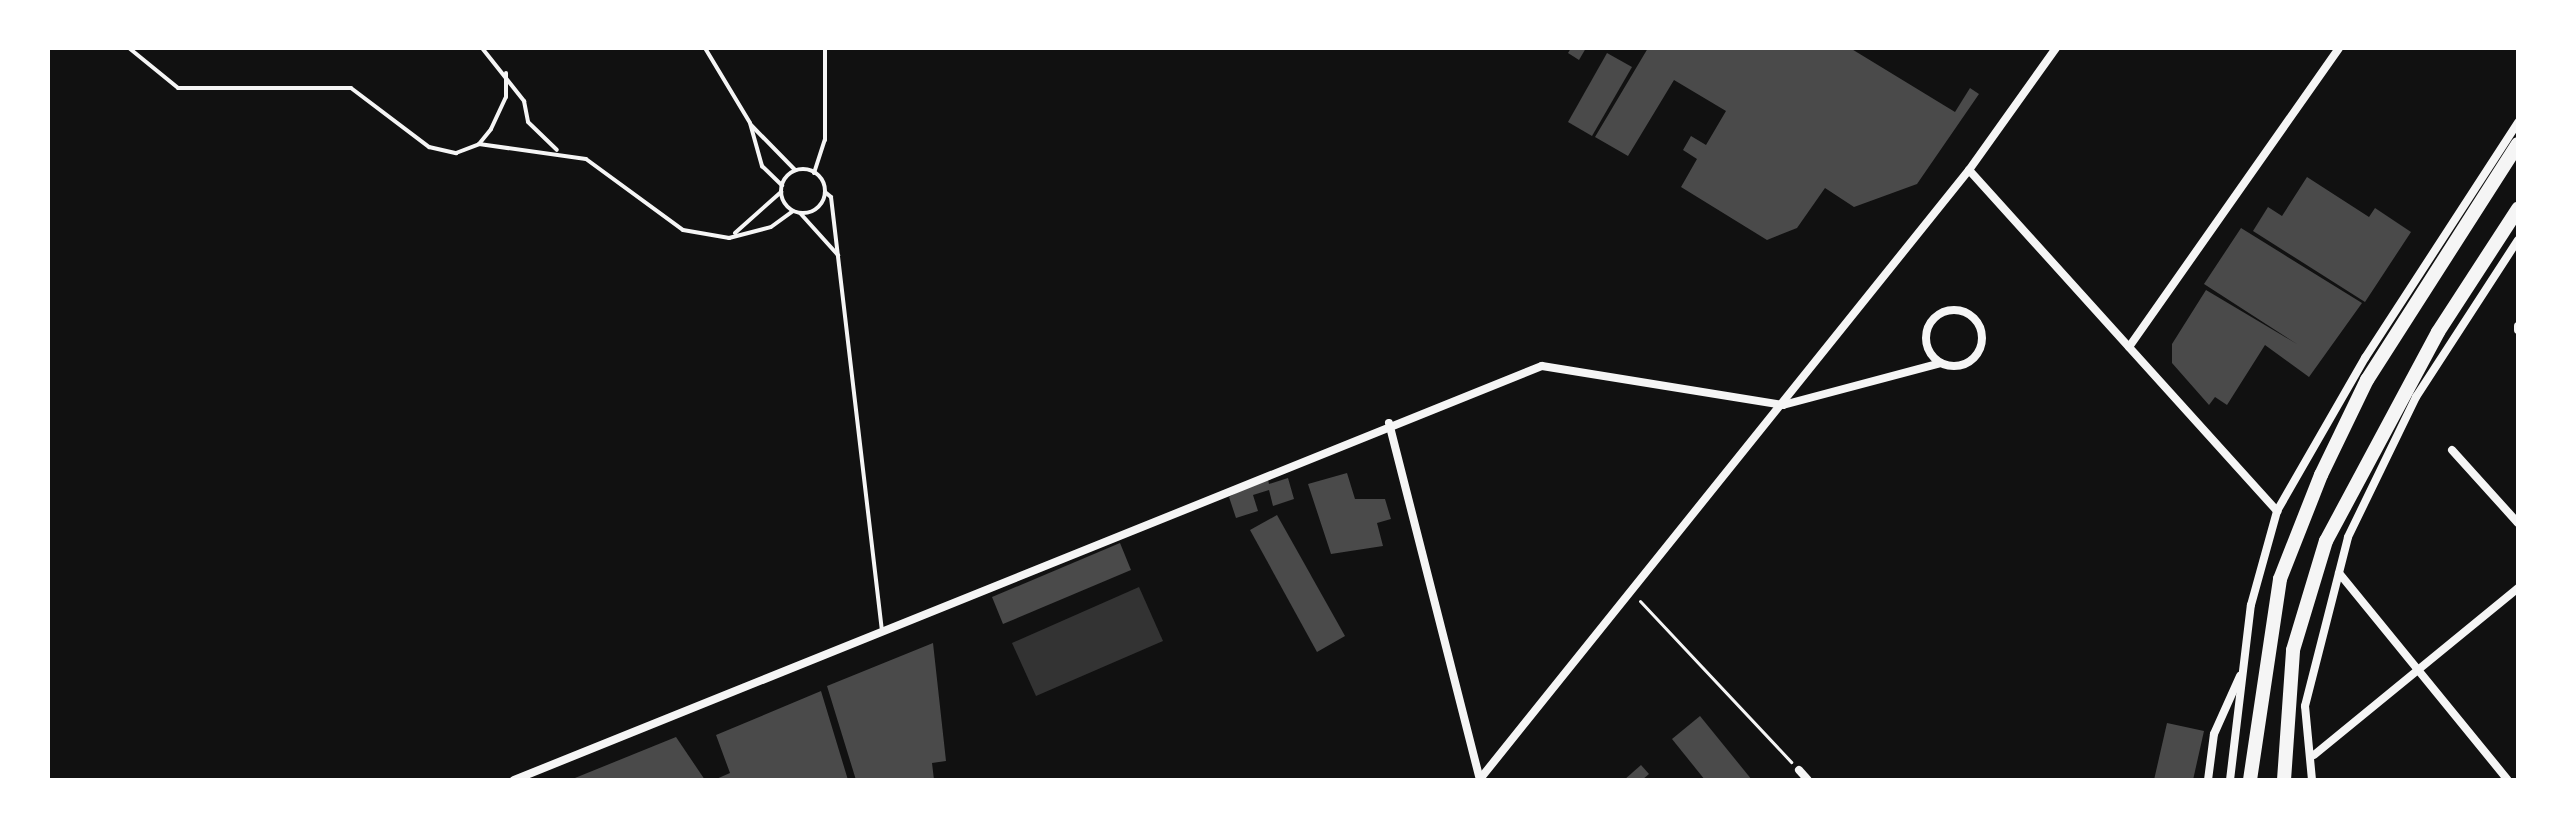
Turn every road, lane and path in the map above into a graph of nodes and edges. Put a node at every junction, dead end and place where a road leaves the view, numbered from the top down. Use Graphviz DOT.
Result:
graph roads {
  1 [pos="129,48"];
  2 [pos="482,48"];
  3 [pos="705,48"];
  4 [pos="825,48"];
  5 [pos="2056,48"];
  6 [pos="2339,48"];
  7 [pos="506,73"];
  8 [pos="2518,122"];
  9 [pos="750,123"];
  10 [pos="479,144"];
  11 [pos="2518,144"];
  12 [pos="559,152"];
  13 [pos="795,170"];
  14 [pos="1969,170"];
  15 [pos="814,173"];
  16 [pos="782,185"];
  17 [pos="781,192"];
  18 [pos="825,192"];
  19 [pos="2518,209"];
  20 [pos="793,211"];
  21 [pos="800,213"];
  22 [pos="733,235"];
  23 [pos="2518,240"];
  24 [pos="838,257"];
  25 [pos="2129,347"];
  26 [pos="1941,363"];
  27 [pos="1783,405"];
  28 [pos="1389,423"];
  29 [pos="2452,450"];
  30 [pos="2277,511"];
  31 [pos="2518,523"];
  32 [pos="2339,573"];
  33 [pos="2518,588"];
  34 [pos="1632,593"];
  35 [pos="882,628"];
  36 [pos="2244,668"];
  37 [pos="2418,675"];
  38 [pos="2314,755"];
  39 [pos="1799,770"];
  40 [pos="514,780"];
  41 [pos="1480,780"];
  42 [pos="1808,780"];
  43 [pos="2208,780"];
  44 [pos="2230,780"];
  45 [pos="2250,780"];
  46 [pos="2284,780"];
  47 [pos="2312,780"];
  48 [pos="2508,780"];
  1 -- 10 [label="lane"];
  2 -- 7 [label="lane"];
  3 -- 9 [label="lane"];
  4 -- 15 [label="lane"];
  5 -- 14 [label="street"];
  6 -- 25 [label="street"];
  7 -- 10 [label="lane"];
  7 -- 12 [label="lane"];
  8 -- 30 [label="street"];
  9 -- 13 [label="lane"];
  9 -- 16 [label="lane"];
  10 -- 12 [label="lane"];
  11 -- 45 [label="main road"];
  12 -- 22 [label="lane"];
  13 -- 15 [label="lane"];
  13 -- 16 [label="lane"];
  14 -- 25 [label="street"];
  14 -- 27 [label="street"];
  15 -- 18 [label="lane"];
  16 -- 17 [label="lane"];
  17 -- 20 [label="lane"];
  17 -- 22 [label="lane"];
  18 -- 21 [label="lane"];
  18 -- 24 [label="lane"];
  19 -- 46 [label="main road"];
  20 -- 21 [label="lane"];
  20 -- 22 [label="lane"];
  21 -- 24 [label="lane"];
  23 -- 32 [label="street"];
  24 -- 35 [label="lane"];
  25 -- 30 [label="street"];
  26 -- 26 [label="street"];
  26 -- 27 [label="street"];
  27 -- 28 [label="street"];
  27 -- 34 [label="street"];
  28 -- 35 [label="street"];
  28 -- 41 [label="street"];
  29 -- 31 [label="street"];
  30 -- 36 [label="street"];
  32 -- 37 [label="street"];
  32 -- 38 [label="street"];
  33 -- 37 [label="street"];
  34 -- 39 [label="path"];
  34 -- 41 [label="street"];
  35 -- 40 [label="street"];
  36 -- 43 [label="street"];
  36 -- 44 [label="street"];
  37 -- 38 [label="street"];
  37 -- 48 [label="street"];
  38 -- 47 [label="street"];
  39 -- 42 [label="street"];
}
